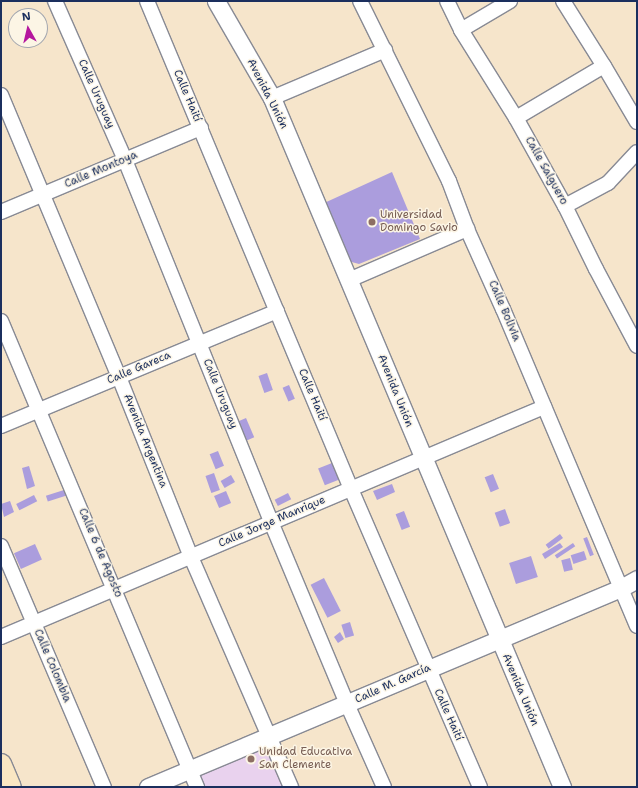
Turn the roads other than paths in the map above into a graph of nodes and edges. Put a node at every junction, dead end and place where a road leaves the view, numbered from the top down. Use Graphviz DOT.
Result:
graph roads {
  1 [pos="55,1"];
  2 [pos="147,1"];
  3 [pos="216,1"];
  4 [pos="360,1"];
  5 [pos="447,1"];
  6 [pos="510,1"];
  7 [pos="563,1"];
  8 [pos="461,30"];
  9 [pos="385,50"];
  10 [pos="604,66"];
  11 [pos="1,95"];
  12 [pos="272,98"];
  13 [pos="516,118"];
  14 [pos="637,122"];
  15 [pos="201,128"];
  16 [pos="637,152"];
  17 [pos="125,160"];
  18 [pos="43,194"];
  19 [pos="565,206"];
  20 [pos="1,212"];
  21 [pos="467,229"];
  22 [pos="349,280"];
  23 [pos="277,311"];
  24 [pos="1,321"];
  25 [pos="199,343"];
  26 [pos="637,346"];
  27 [pos="119,377"];
  28 [pos="544,407"];
  29 [pos="39,410"];
  30 [pos="1,426"];
  31 [pos="423,458"];
  32 [pos="351,489"];
  33 [pos="271,522"];
  34 [pos="1,546"];
  35 [pos="192,557"];
  36 [pos="637,579"];
  37 [pos="621,588"];
  38 [pos="115,589"];
  39 [pos="34,623"];
  40 [pos="637,626"];
  41 [pos="1,637"];
  42 [pos="499,639"];
  43 [pos="428,668"];
  44 [pos="347,704"];
  45 [pos="268,736"];
  46 [pos="1,764"];
  47 [pos="190,770"];
  48 [pos="11,787"];
  49 [pos="104,787"];
  50 [pos="148,787"];
  51 [pos="197,787"];
  52 [pos="291,787"];
  53 [pos="384,787"];
  54 [pos="480,787"];
  55 [pos="562,787"];
  1 -- 17 [label="street, Calle Uruguay"];
  2 -- 15 [label="street, Calle Haití"];
  3 -- 12 [label="street, Avenida Unión"];
  4 -- 9 [label="street, Calle Bolivia"];
  5 -- 8 [label="street, Calle Salguero"];
  6 -- 8 [label="street"];
  7 -- 10 [label="street"];
  8 -- 13 [label="street, Calle Salguero"];
  9 -- 12 [label="street"];
  9 -- 21 [label="street, Calle Bolivia"];
  10 -- 13 [label="street"];
  10 -- 14 [label="street"];
  11 -- 18 [label="street, Avenida Argentina"];
  12 -- 22 [label="street, Avenida Unión"];
  13 -- 19 [label="street, Calle Salguero"];
  15 -- 17 [label="street, Calle Montoya"];
  15 -- 23 [label="street, Calle Haití"];
  16 -- 19 [label="street"];
  17 -- 18 [label="street, Calle Montoya"];
  17 -- 25 [label="street, Calle Uruguay"];
  18 -- 20 [label="street, Calle Montoya"];
  18 -- 27 [label="street, Avenida Argentina"];
  19 -- 26 [label="street, Calle Salguero"];
  21 -- 22 [label="street"];
  21 -- 28 [label="street, Calle Bolivia"];
  22 -- 31 [label="street, Avenida Unión"];
  23 -- 25 [label="street, Calle Gareca"];
  23 -- 32 [label="street, Calle Haití"];
  24 -- 29 [label="street, Calle 6 de Agosto"];
  25 -- 27 [label="street, Calle Gareca"];
  25 -- 33 [label="street, Calle Uruguay"];
  27 -- 29 [label="street, Calle Gareca"];
  27 -- 35 [label="street, Avenida Argentina"];
  28 -- 31 [label="street, Calle Jorge Manrique"];
  28 -- 37 [label="street, Calle Bolivia"];
  29 -- 30 [label="street, Calle Gareca"];
  29 -- 38 [label="street, Calle 6 de Agosto"];
  31 -- 32 [label="street, Calle Jorge Manrique"];
  31 -- 42 [label="street, Avenida Unión"];
  32 -- 33 [label="street, Calle Jorge Manrique"];
  32 -- 43 [label="street, Calle Haití"];
  33 -- 35 [label="street, Calle Jorge Manrique"];
  33 -- 44 [label="street, Calle Uruguay"];
  34 -- 39 [label="street, Calle Colombia"];
  35 -- 38 [label="street, Calle Jorge Manrique"];
  35 -- 45 [label="street, Avenida Argentina"];
  36 -- 37 [label="street, Calle M. García"];
  37 -- 40 [label="street, Calle Bolivia"];
  37 -- 42 [label="street, Calle M. García"];
  38 -- 39 [label="street, Calle Jorge Manrique"];
  38 -- 47 [label="street, Calle 6 de Agosto"];
  39 -- 41 [label="street, Calle Jorge Manrique"];
  39 -- 49 [label="street, Calle Colombia"];
  42 -- 43 [label="street, Calle M. García"];
  42 -- 55 [label="street, Avenida Unión"];
  43 -- 44 [label="street, Calle M. García"];
  43 -- 54 [label="street, Calle Haití"];
  44 -- 45 [label="street, Calle M. García"];
  44 -- 53 [label="street, Calle Uruguay"];
  45 -- 47 [label="street, Calle M. García"];
  45 -- 52 [label="street, Avenida Argentina"];
  46 -- 48 [label="main road"];
  47 -- 50 [label="street, Calle M. García"];
  47 -- 51 [label="street, Calle 6 de Agosto"];
}
